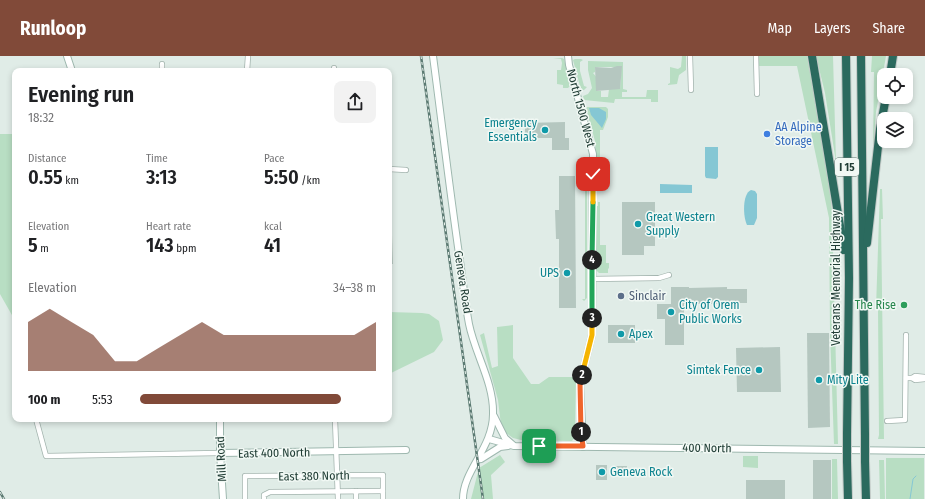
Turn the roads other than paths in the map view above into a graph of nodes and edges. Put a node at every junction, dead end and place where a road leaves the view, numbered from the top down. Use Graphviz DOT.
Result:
graph roads {
  1 [pos="66,56"];
  2 [pos="248,56"];
  3 [pos="433,56"];
  4 [pos="568,56"];
  5 [pos="690,56"];
  6 [pos="756,56"];
  7 [pos="812,56"];
  8 [pos="846,56"];
  9 [pos="861,56"];
  10 [pos="892,56"];
  11 [pos="162,64"];
  12 [pos="71,68"];
  13 [pos="162,68"];
  14 [pos="247,68"];
  15 [pos="890,68"];
  16 [pos="691,90"];
  17 [pos="757,94"];
  18 [pos="885,104"];
  19 [pos="392,170"];
  20 [pos="406,170"];
  21 [pos="863,271"];
  22 [pos="669,275"];
  23 [pos="849,278"];
  24 [pos="592,279"];
  25 [pos="906,335"];
  26 [pos="906,378"];
  27 [pos="925,378"];
  28 [pos="493,414"];
  29 [pos="887,421"];
  30 [pos="37,422"];
  31 [pos="220,422"];
  32 [pos="335,422"];
  33 [pos="489,439"];
  34 [pos="514,446"];
  35 [pos="583,446"];
  36 [pos="406,450"];
  37 [pos="925,451"];
  38 [pos="337,452"];
  39 [pos="220,453"];
  40 [pos="478,461"];
  41 [pos="338,476"];
  42 [pos="338,491"];
  43 [pos="356,491"];
  44 [pos="383,491"];
  45 [pos="264,497"];
  46 [pos="223,499"];
  47 [pos="245,499"];
  48 [pos="338,499"];
  49 [pos="356,499"];
  50 [pos="383,499"];
  51 [pos="463,499"];
  52 [pos="848,499"];
  53 [pos="866,499"];
  1 -- 12 [label="main road"];
  2 -- 14 [label="street"];
  3 -- 28 [label="main road, Geneva Road"];
  4 -- 24 [label="main road, North 1500 West"];
  5 -- 16 [label="street"];
  6 -- 17 [label="street"];
  7 -- 23 [label="highway"];
  8 -- 23 [label="highway, Veterans Memorial Highway / I 15"];
  9 -- 21 [label="highway, I 15"];
  10 -- 15 [label="highway"];
  11 -- 13 [label="street"];
  18 -- 21 [label="highway"];
  19 -- 20 [label="street"];
  21 -- 53 [label="highway, I 15, bridge"];
  22 -- 24 [label="street"];
  23 -- 52 [label="highway, Veterans Memorial Highway / I 15, bridge"];
  24 -- 35 [label="main road, North 1500 West"];
  25 -- 26 [label="street"];
  26 -- 27 [label="street"];
  26 -- 29 [label="street"];
  28 -- 33 [label="main road, Geneva Road"];
  28 -- 34 [label="main road"];
  30 -- 39 [label="street, East 400 North"];
  31 -- 39 [label="main road, Mill Road"];
  32 -- 38 [label="street"];
  33 -- 34 [label="main road, 400 North"];
  33 -- 40 [label="main road, Geneva Road"];
  34 -- 35 [label="main road, 400 North"];
  34 -- 40 [label="main road"];
  35 -- 37 [label="main road, 400 North"];
  36 -- 38 [label="main road, East 400 North"];
  38 -- 39 [label="main road, East 400 North"];
  38 -- 41 [label="street"];
  39 -- 46 [label="main road, Mill Road"];
  40 -- 51 [label="main road, Geneva Road"];
  41 -- 42 [label="street"];
  41 -- 44 [label="street, East 380 North"];
  41 -- 47 [label="street, East 380 North"];
  42 -- 43 [label="street"];
  42 -- 45 [label="street"];
  42 -- 48 [label="street"];
  43 -- 44 [label="street"];
  43 -- 49 [label="street"];
  44 -- 50 [label="street"];
}
